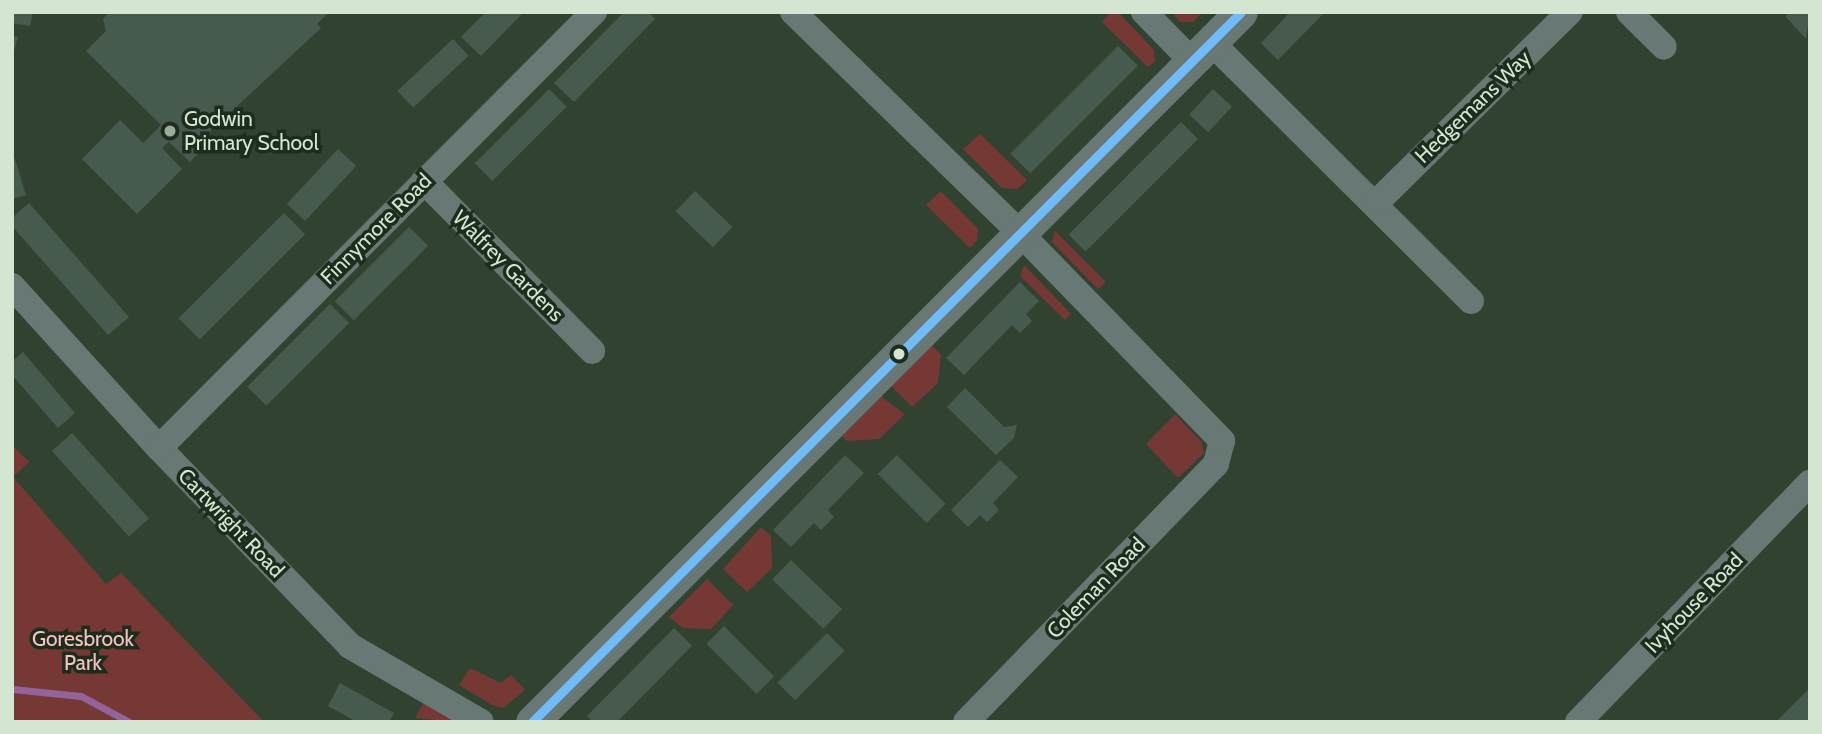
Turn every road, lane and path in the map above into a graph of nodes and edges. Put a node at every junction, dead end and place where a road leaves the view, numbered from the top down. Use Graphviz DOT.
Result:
graph roads {
  1 [pos="594,12"];
  2 [pos="793,12"];
  3 [pos="1144,12"];
  4 [pos="1241,12"];
  5 [pos="1570,12"];
  6 [pos="1629,12"];
  7 [pos="1664,47"];
  8 [pos="1201,52"];
  9 [pos="424,181"];
  10 [pos="1376,203"];
  11 [pos="1020,233"];
  12 [pos="12,286"];
  13 [pos="1471,301"];
  14 [pos="592,351"];
  15 [pos="159,447"];
  16 [pos="1810,483"];
  17 [pos="481,722"];
  18 [pos="532,722"];
  19 [pos="966,722"];
  20 [pos="1578,722"];
  1 -- 9 [label="street, Finnymore Road"];
  2 -- 11 [label="street"];
  3 -- 8 [label="street"];
  4 -- 8 [label="street"];
  5 -- 10 [label="street, Hedgemans Way"];
  6 -- 7 [label="street"];
  8 -- 10 [label="street"];
  8 -- 11 [label="street"];
  9 -- 14 [label="street, Walfrey Gardens"];
  9 -- 15 [label="street, Finnymore Road"];
  10 -- 13 [label="street"];
  11 -- 18 [label="street"];
  11 -- 19 [label="street, Coleman Road"];
  12 -- 15 [label="street, Cartwright Road"];
  15 -- 17 [label="street, Cartwright Road"];
  16 -- 20 [label="street, Ivyhouse Road"];
}
